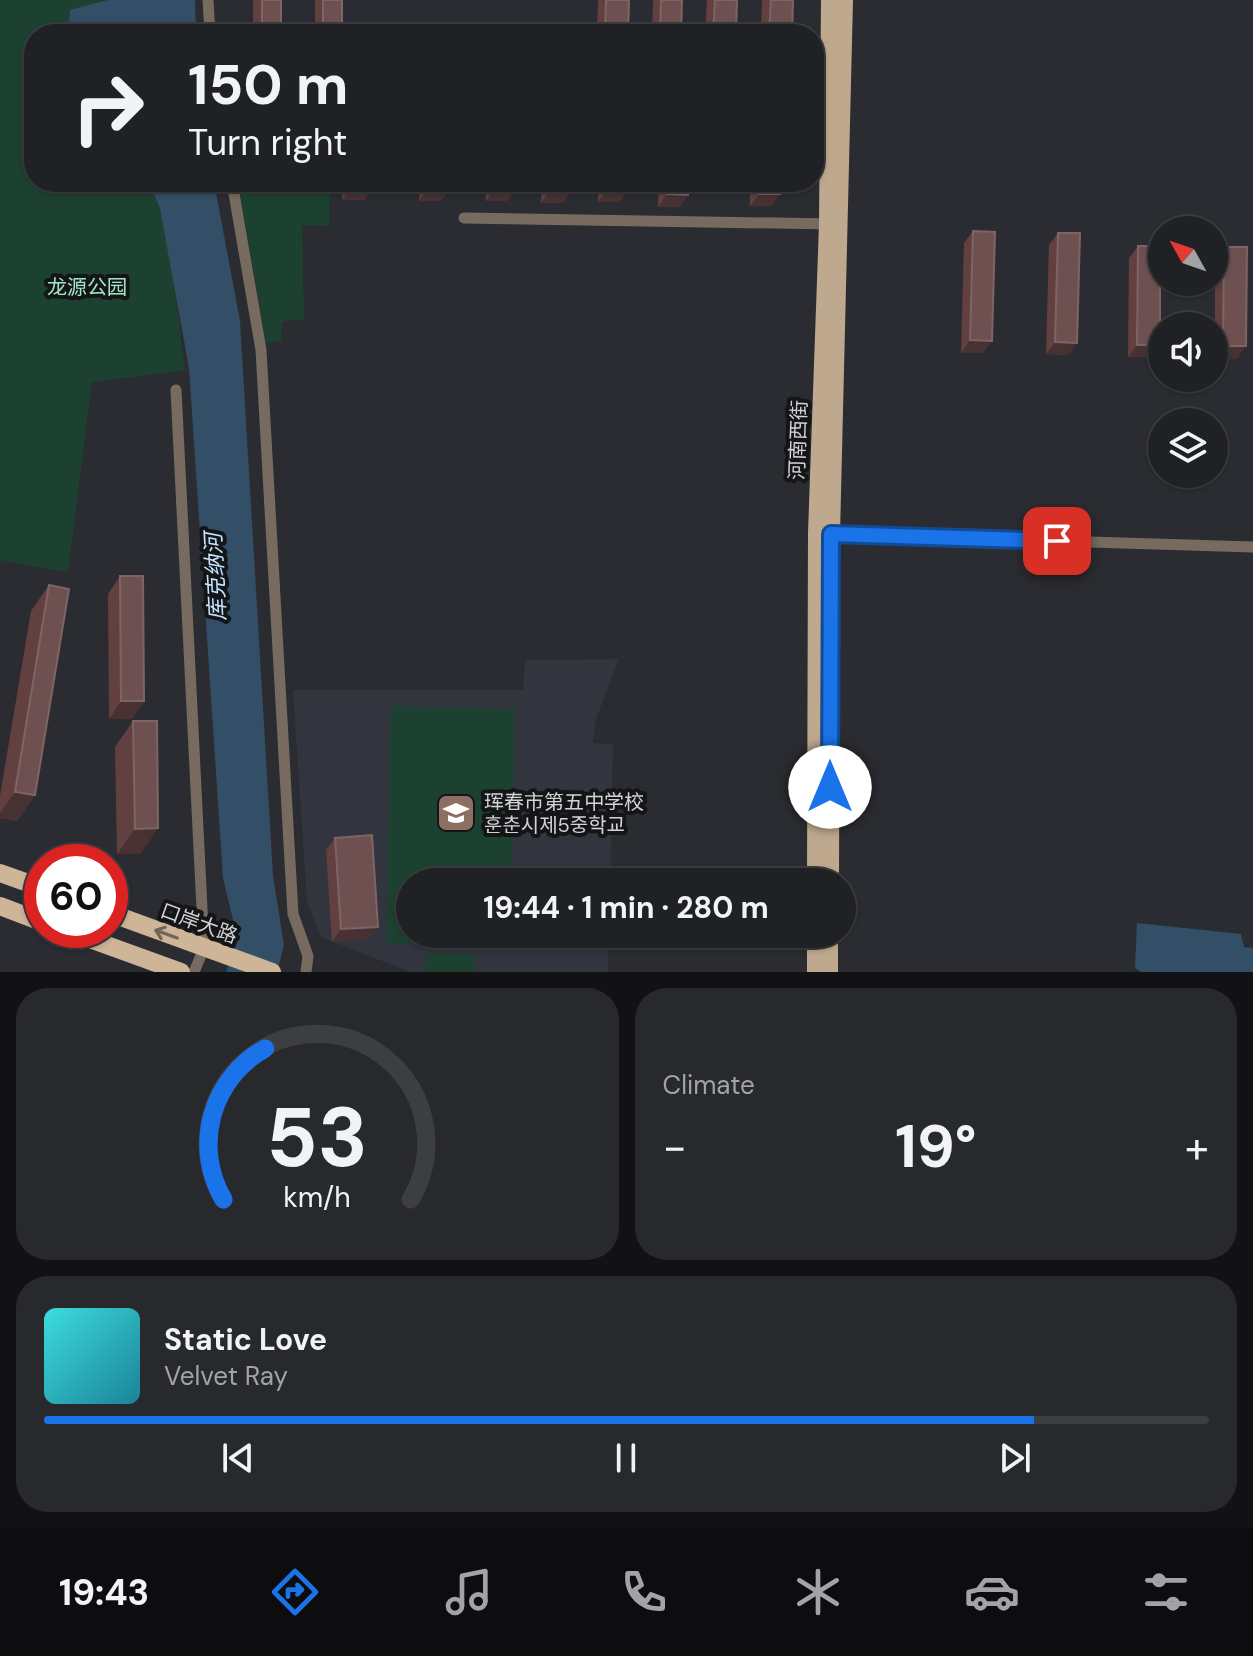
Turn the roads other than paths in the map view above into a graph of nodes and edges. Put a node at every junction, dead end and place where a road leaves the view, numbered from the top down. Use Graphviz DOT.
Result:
graph roads {
  1 [pos="208,0"];
  2 [pos="830,0"];
  3 [pos="844,0"];
  4 [pos="209,24"];
  5 [pos="824,67"];
  6 [pos="824,112"];
  7 [pos="234,192"];
  8 [pos="464,218"];
  9 [pos="834,224"];
  10 [pos="176,390"];
  11 [pos="824,534"];
  12 [pos="1253,547"];
  13 [pos="816,868"];
  14 [pos="830,868"];
  15 [pos="0,873"];
  16 [pos="24,882"];
  17 [pos="0,906"];
  18 [pos="24,915"];
  19 [pos="128,920"];
  20 [pos="115,948"];
  21 [pos="816,948"];
  22 [pos="829,948"];
  23 [pos="213,952"];
  24 [pos="181,972"];
  25 [pos="194,972"];
  26 [pos="272,972"];
  27 [pos="306,972"];
  28 [pos="816,972"];
  29 [pos="829,972"];
  1 -- 4 [label="street"];
  2 -- 5 [label="main road, 河南西街"];
  3 -- 9 [label="main road, 河南西街"];
  6 -- 9 [label="main road, 河南西街"];
  7 -- 27 [label="street"];
  8 -- 9 [label="street"];
  9 -- 11 [label="main road, 河南西街"];
  10 -- 23 [label="street"];
  11 -- 12 [label="street"];
  11 -- 13 [label="main road, 河南西街"];
  11 -- 14 [label="main road, 河南西街"];
  15 -- 16 [label="highway"];
  17 -- 18 [label="highway"];
  23 -- 19 [label="highway, 口岸大路, one-way"];
  20 -- 24 [label="highway"];
  21 -- 28 [label="main road"];
  22 -- 29 [label="main road"];
  23 -- 25 [label="street"];
  23 -- 26 [label="highway, 口岸大路"];
}
